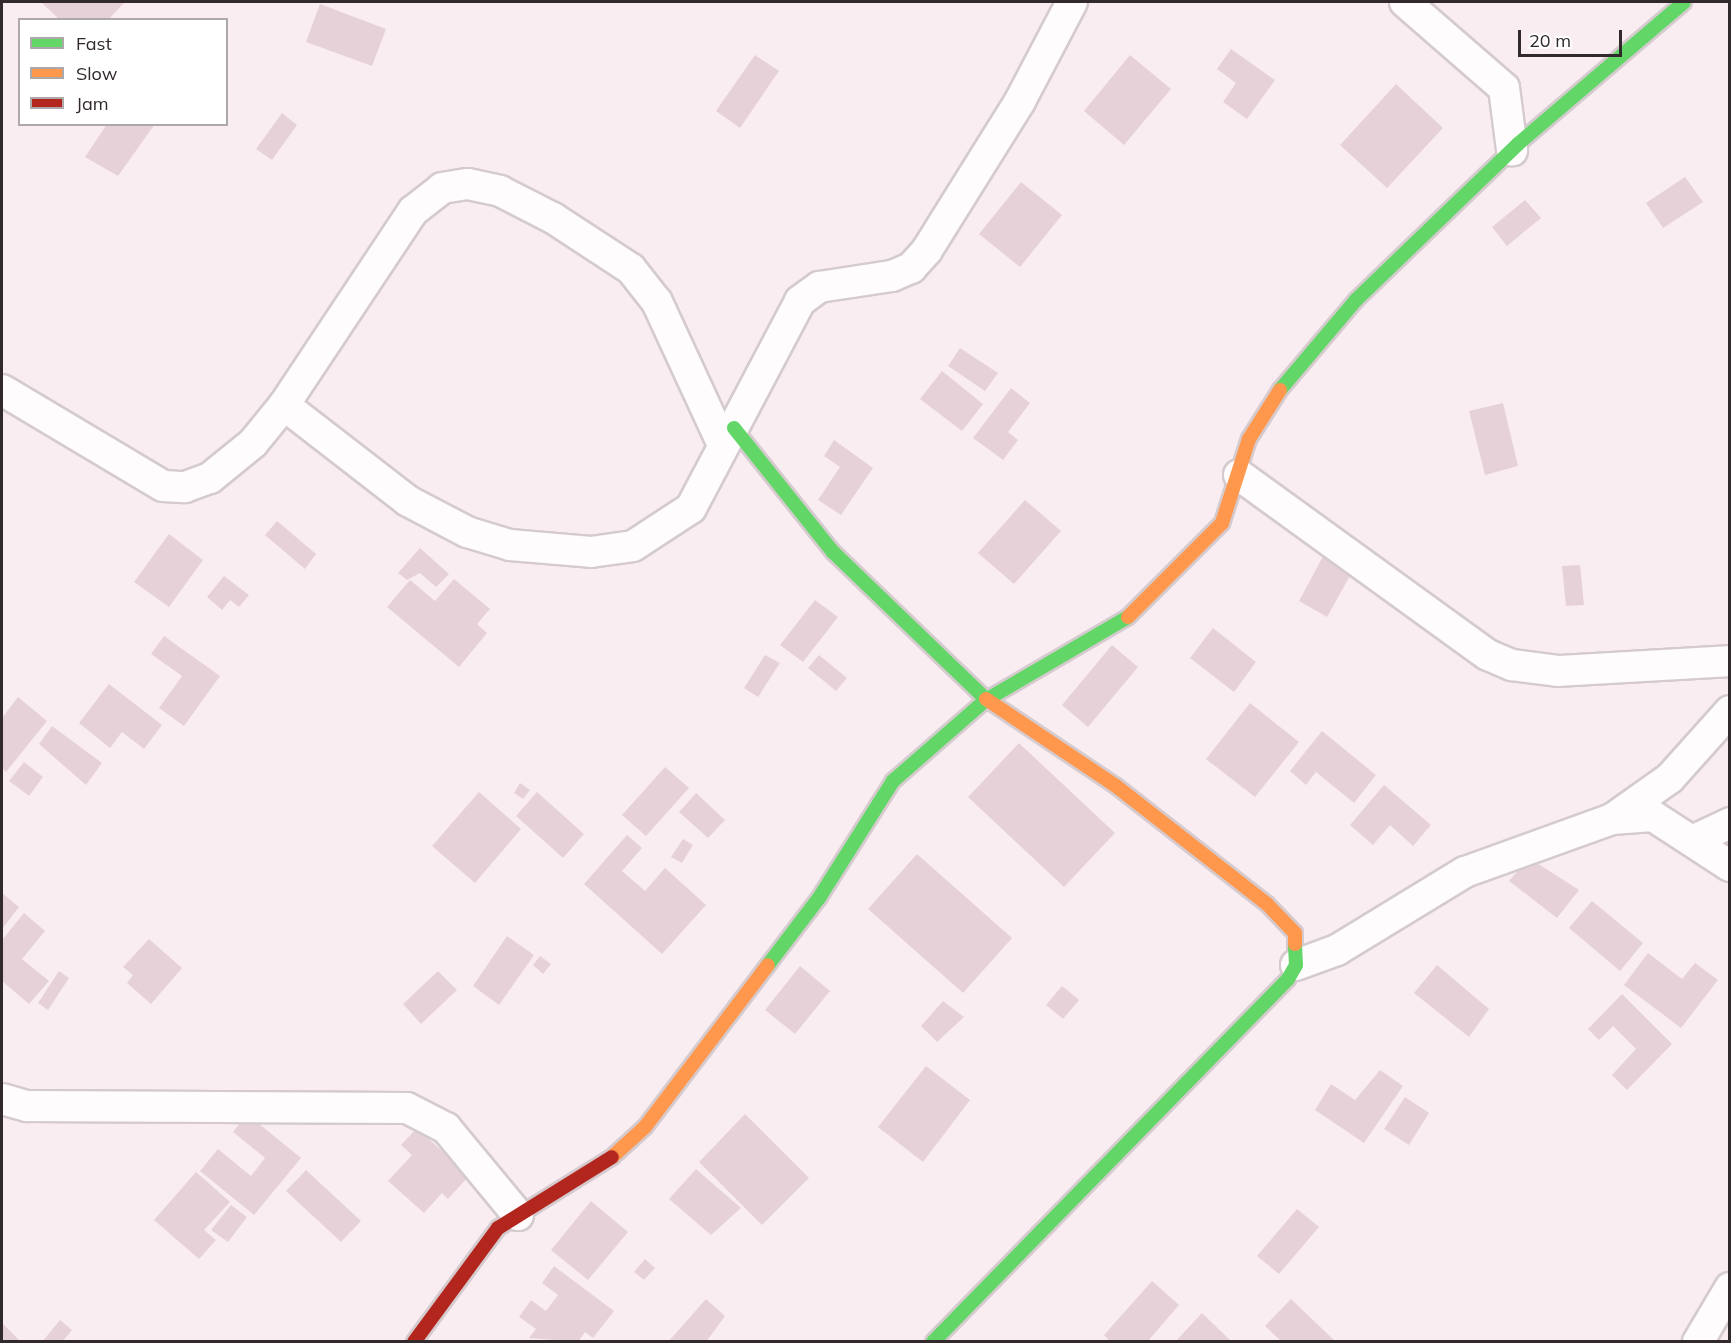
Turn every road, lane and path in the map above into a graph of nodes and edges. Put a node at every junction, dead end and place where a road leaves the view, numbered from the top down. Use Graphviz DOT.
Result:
graph roads {
  1 [pos="1072,2"];
  2 [pos="1404,2"];
  3 [pos="1684,2"];
  4 [pos="1512,150"];
  5 [pos="2,390"];
  6 [pos="284,405"];
  7 [pos="728,436"];
  8 [pos="1239,475"];
  9 [pos="1730,661"];
  10 [pos="987,700"];
  11 [pos="1730,711"];
  12 [pos="1612,819"];
  13 [pos="1730,823"];
  14 [pos="1694,840"];
  15 [pos="1730,866"];
  16 [pos="1296,965"];
  17 [pos="2,1099"];
  18 [pos="518,1215"];
  19 [pos="1730,1288"];
  20 [pos="414,1341"];
  21 [pos="933,1341"];
  22 [pos="1698,1341"];
  1 -- 7 [label="street"];
  2 -- 4 [label="street"];
  3 -- 4 [label="street"];
  4 -- 8 [label="street"];
  5 -- 6 [label="street"];
  6 -- 7 [label="street"];
  6 -- 7 [label="street"];
  7 -- 10 [label="street"];
  8 -- 9 [label="street"];
  8 -- 10 [label="street"];
  10 -- 16 [label="street"];
  10 -- 18 [label="street"];
  11 -- 12 [label="street"];
  12 -- 14 [label="street"];
  12 -- 16 [label="street"];
  13 -- 14 [label="street"];
  14 -- 15 [label="street"];
  16 -- 21 [label="street"];
  17 -- 18 [label="street"];
  18 -- 20 [label="street"];
  19 -- 22 [label="street"];
}
